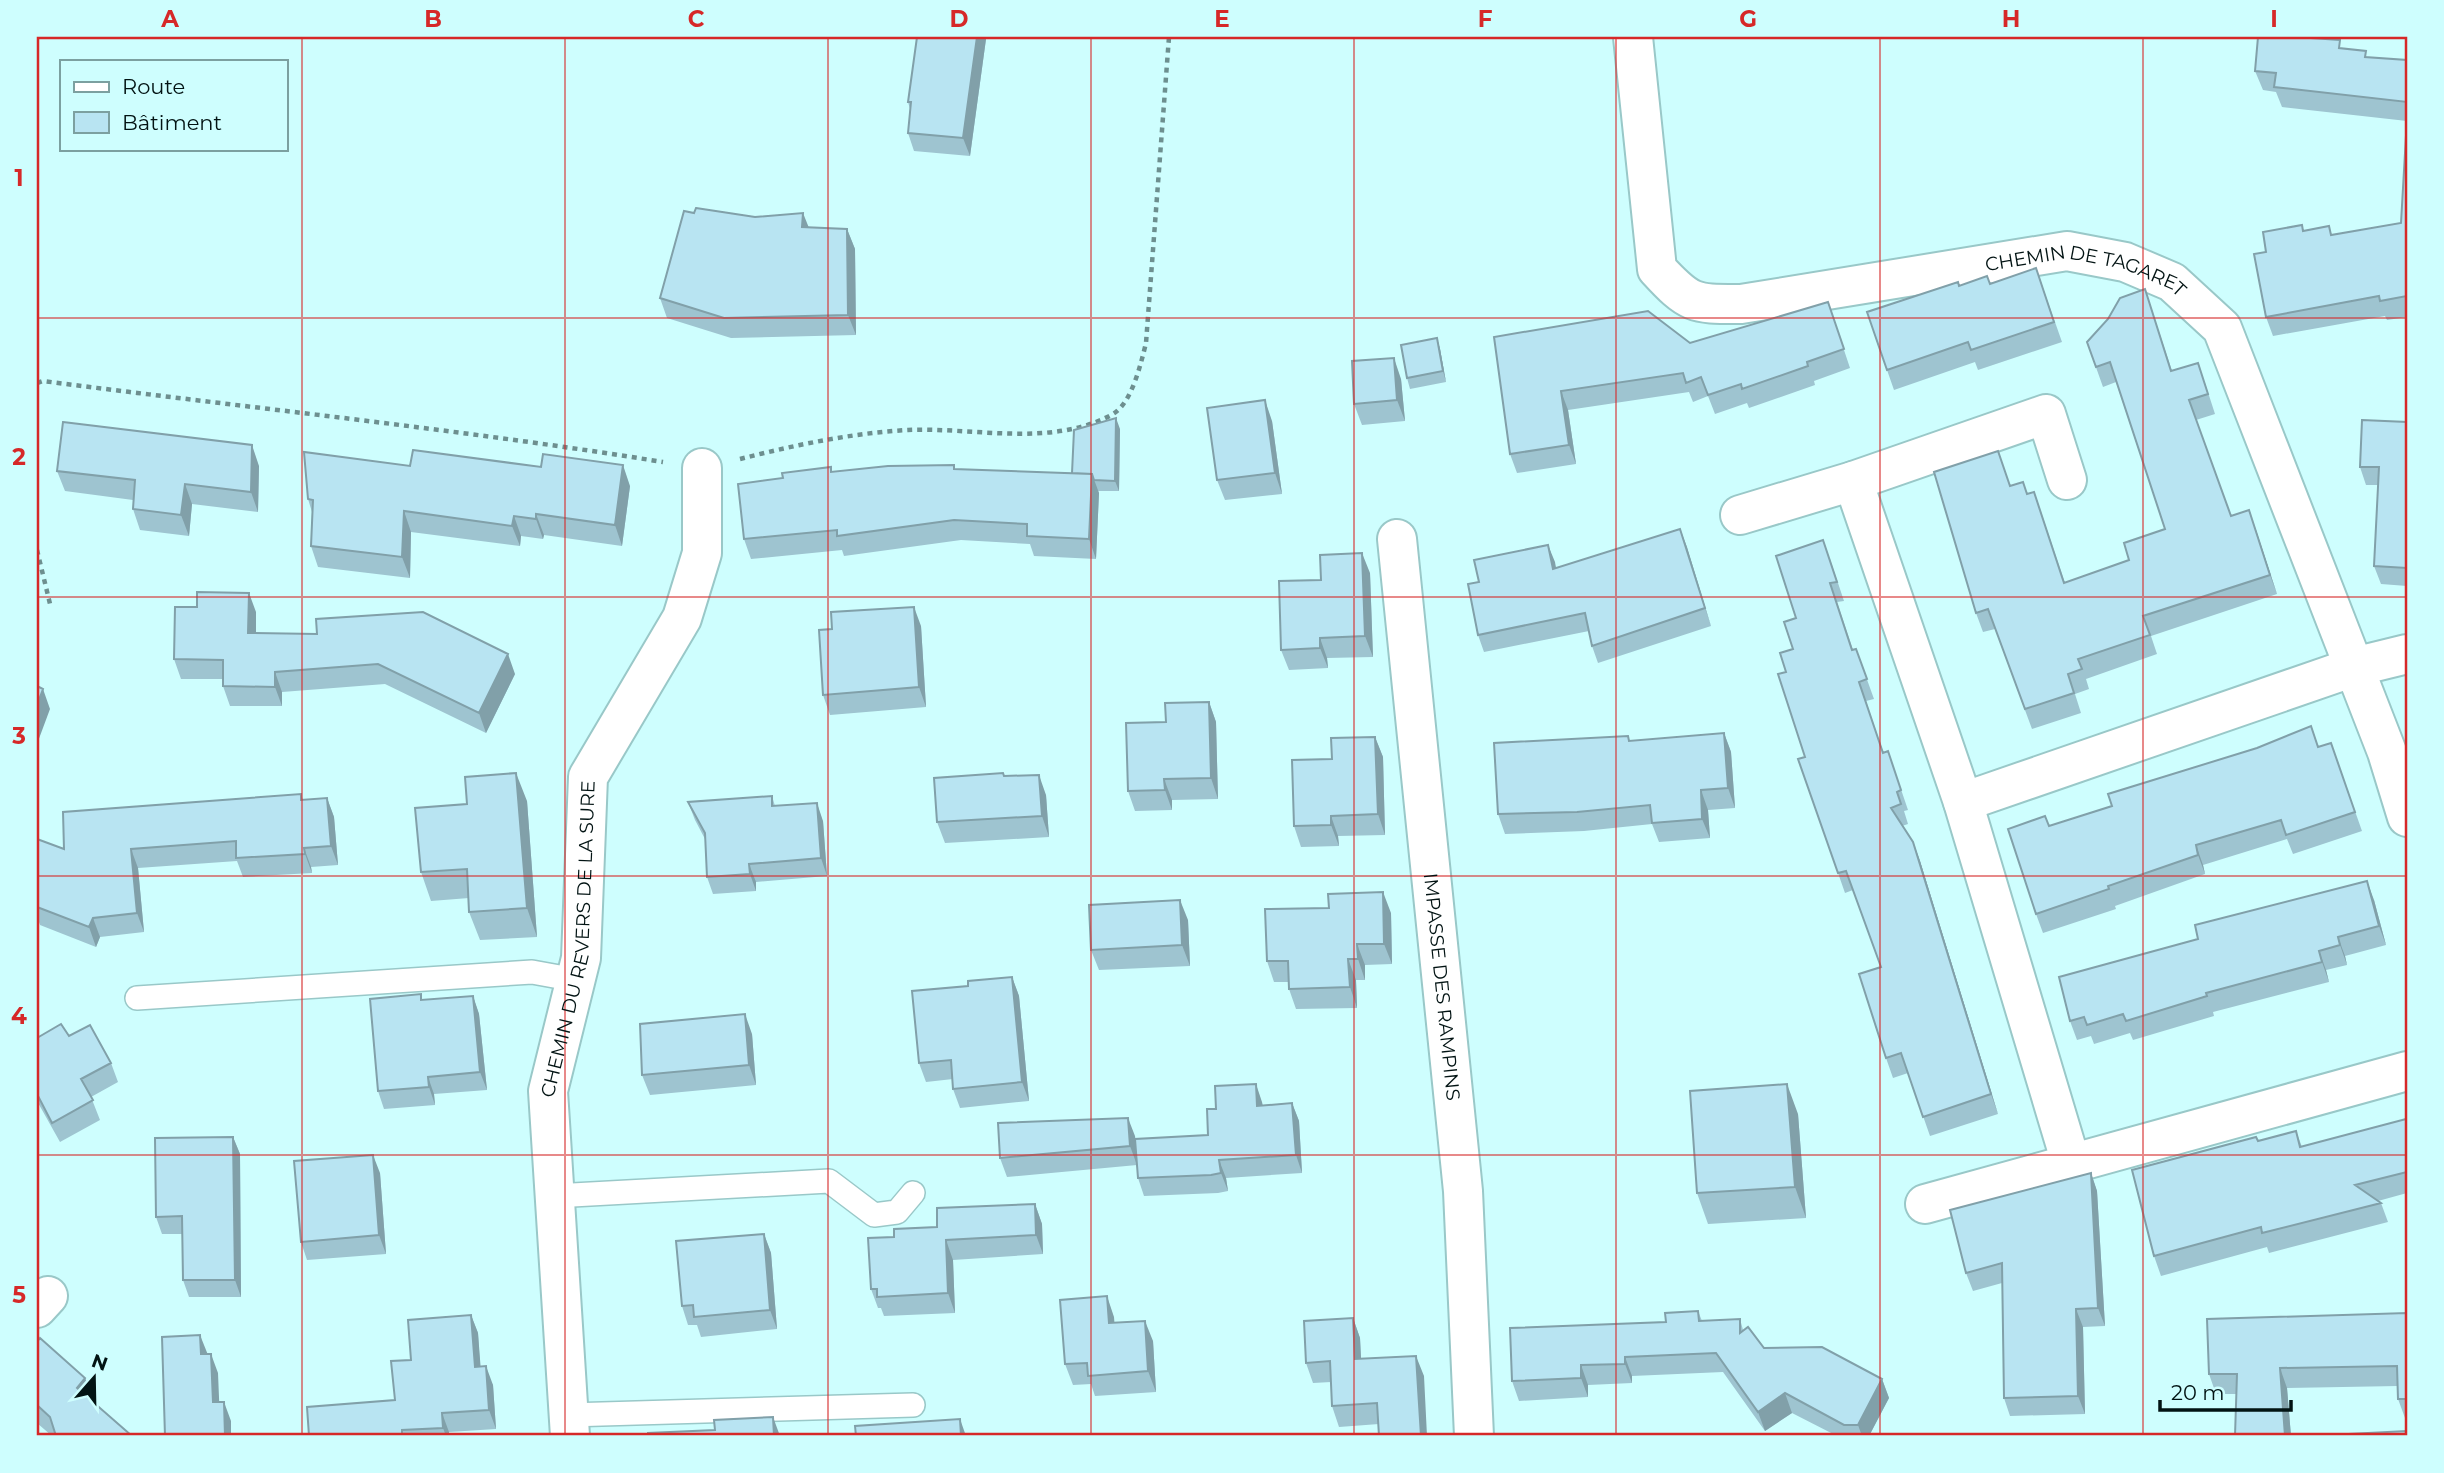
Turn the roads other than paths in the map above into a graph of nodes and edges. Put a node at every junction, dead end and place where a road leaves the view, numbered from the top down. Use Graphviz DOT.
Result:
graph roads {
  1 [pos="1633,37"];
  2 [pos="702,468"];
  3 [pos="2067,480"];
  4 [pos="1853,481"];
  5 [pos="1740,515"];
  6 [pos="1397,539"];
  7 [pos="2407,654"];
  8 [pos="2354,667"];
  9 [pos="1963,802"];
  10 [pos="2407,817"];
  11 [pos="576,980"];
  12 [pos="137,999"];
  13 [pos="2407,1072"];
  14 [pos="2071,1163"];
  15 [pos="913,1193"];
  16 [pos="554,1196"];
  17 [pos="1925,1204"];
  18 [pos="913,1405"];
  19 [pos="569,1426"];
  20 [pos="1474,1436"];
  1 -- 8 [label="street, CHEMIN DE TAGARET"];
  2 -- 11 [label="street, CHEMIN DU REVERS DE LA SURE"];
  3 -- 4 [label="street"];
  4 -- 5 [label="street"];
  4 -- 9 [label="street"];
  6 -- 20 [label="street, IMPASSE DES RAMPINS"];
  7 -- 8 [label="street"];
  8 -- 9 [label="street"];
  8 -- 10 [label="street, CHEMIN DE TAGARET"];
  9 -- 14 [label="street"];
  11 -- 12 [label="lane"];
  11 -- 16 [label="street, CHEMIN DU REVERS DE LA SURE"];
  13 -- 14 [label="street"];
  14 -- 17 [label="street"];
  15 -- 16 [label="lane"];
  16 -- 19 [label="street, CHEMIN DU REVERS DE LA SURE"];
  18 -- 19 [label="lane"];
}
